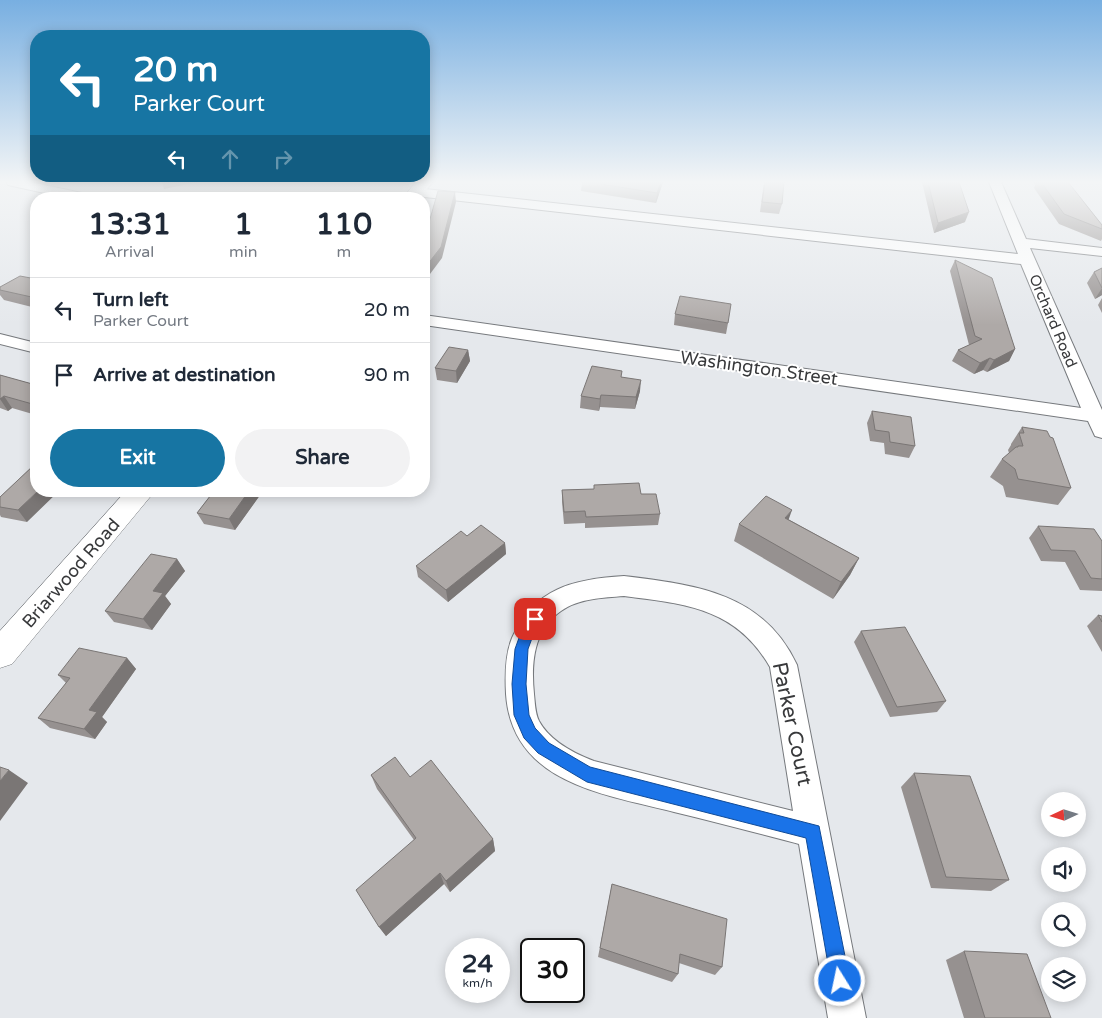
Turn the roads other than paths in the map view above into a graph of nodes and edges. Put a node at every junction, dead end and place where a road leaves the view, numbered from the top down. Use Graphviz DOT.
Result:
graph roads {
  1 [pos="758,230"];
  2 [pos="1014,230"];
  3 [pos="1020,243"];
  4 [pos="1102,252"];
  5 [pos="1028,260"];
  6 [pos="430,321"];
  7 [pos="0,339"];
  8 [pos="30,346"];
  9 [pos="1098,424"];
  10 [pos="137,497"];
  11 [pos="0,654"];
  12 [pos="813,832"];
  13 [pos="847,1018"];
  1 -- 5 [label="street"];
  2 -- 3 [label="street, Orchard Road"];
  3 -- 4 [label="street"];
  3 -- 5 [label="street, Orchard Road"];
  5 -- 9 [label="street, Orchard Road"];
  6 -- 9 [label="street, Washington Street"];
  7 -- 8 [label="street"];
  10 -- 11 [label="street, Briarwood Road"];
  12 -- 12 [label="street, Parker Court"];
  12 -- 13 [label="street, Parker Court"];
}
